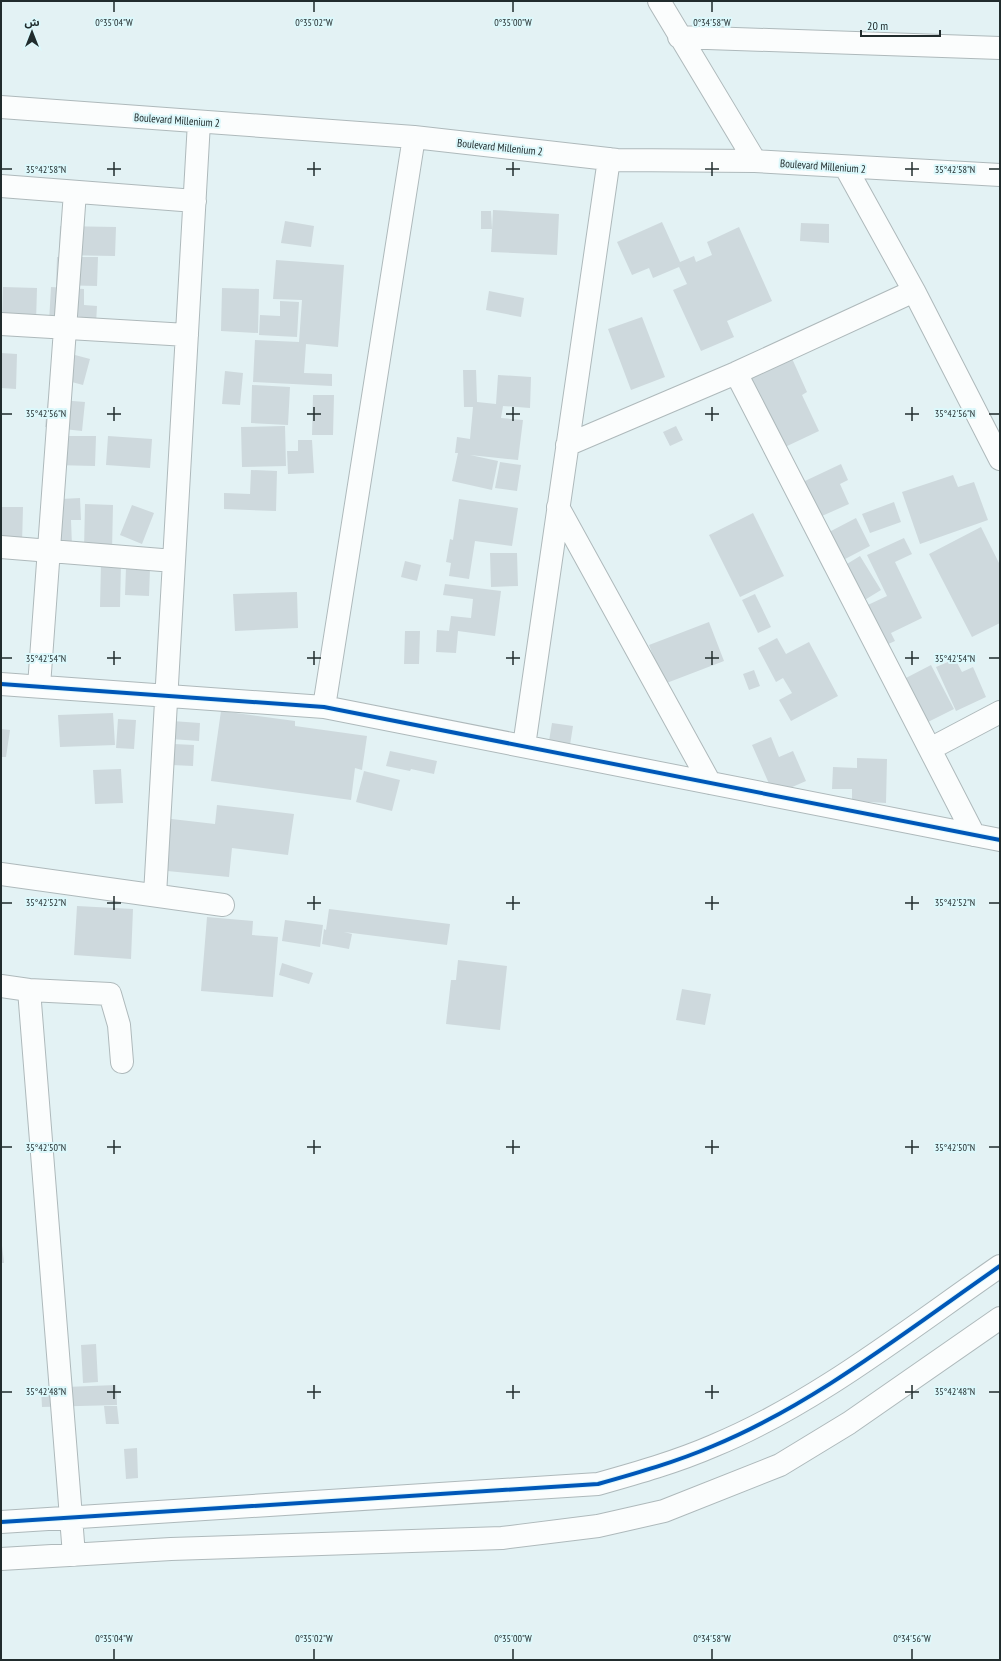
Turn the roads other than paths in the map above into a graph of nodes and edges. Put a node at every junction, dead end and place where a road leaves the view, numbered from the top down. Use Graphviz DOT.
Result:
graph roads {
  1 [pos="659,1"];
  2 [pos="679,37"];
  3 [pos="1000,48"];
  4 [pos="1,107"];
  5 [pos="199,122"];
  6 [pos="414,137"];
  7 [pos="609,159"];
  8 [pos="755,161"];
  9 [pos="846,168"];
  10 [pos="1000,176"];
  11 [pos="1,186"];
  12 [pos="75,192"];
  13 [pos="195,201"];
  14 [pos="914,291"];
  15 [pos="1,324"];
  16 [pos="65,328"];
  17 [pos="187,335"];
  18 [pos="736,374"];
  19 [pos="567,445"];
  20 [pos="1000,459"];
  21 [pos="558,507"];
  22 [pos="1,548"];
  23 [pos="49,550"];
  24 [pos="174,561"];
  25 [pos="1,684"];
  26 [pos="39,686"];
  27 [pos="166,695"];
  28 [pos="324,707"];
  29 [pos="1000,712"];
  30 [pos="524,746"];
  31 [pos="930,749"];
  32 [pos="710,783"];
  33 [pos="974,835"];
  34 [pos="1000,840"];
  35 [pos="1,874"];
  36 [pos="155,895"];
  37 [pos="223,905"];
  38 [pos="1,986"];
  39 [pos="29,990"];
  40 [pos="122,1062"];
  41 [pos="1000,1266"];
  42 [pos="1000,1318"];
  43 [pos="70,1518"];
  44 [pos="1,1522"];
  45 [pos="74,1555"];
  46 [pos="1,1559"];
  1 -- 2 [label="street"];
  2 -- 3 [label="street"];
  2 -- 8 [label="street"];
  4 -- 5 [label="street, Boulevard Millenium 2"];
  5 -- 6 [label="street, Boulevard Millenium 2"];
  5 -- 13 [label="street"];
  6 -- 7 [label="street, Boulevard Millenium 2"];
  6 -- 28 [label="street"];
  7 -- 8 [label="street, Boulevard Millenium 2"];
  7 -- 19 [label="street"];
  8 -- 9 [label="street, Boulevard Millenium 2"];
  9 -- 10 [label="street, Boulevard Millenium 2"];
  9 -- 14 [label="street"];
  11 -- 12 [label="street"];
  12 -- 13 [label="street"];
  12 -- 16 [label="street"];
  13 -- 17 [label="street"];
  14 -- 18 [label="street"];
  14 -- 20 [label="street"];
  15 -- 16 [label="street"];
  16 -- 17 [label="street"];
  16 -- 23 [label="street"];
  17 -- 24 [label="street"];
  18 -- 19 [label="street"];
  18 -- 31 [label="street"];
  19 -- 21 [label="street"];
  21 -- 30 [label="street"];
  21 -- 32 [label="street"];
  22 -- 23 [label="street"];
  23 -- 24 [label="street"];
  23 -- 26 [label="street"];
  24 -- 27 [label="street"];
  25 -- 26 [label="street"];
  26 -- 27 [label="street"];
  27 -- 28 [label="street"];
  27 -- 36 [label="street"];
  28 -- 30 [label="street"];
  29 -- 31 [label="street"];
  30 -- 32 [label="street"];
  31 -- 33 [label="street"];
  32 -- 33 [label="street"];
  33 -- 34 [label="street"];
  35 -- 36 [label="street"];
  36 -- 37 [label="street"];
  38 -- 39 [label="street"];
  39 -- 40 [label="street"];
  39 -- 43 [label="street"];
  41 -- 43 [label="street"];
  42 -- 45 [label="street"];
  43 -- 44 [label="street"];
  43 -- 45 [label="street"];
  45 -- 46 [label="street"];
}
